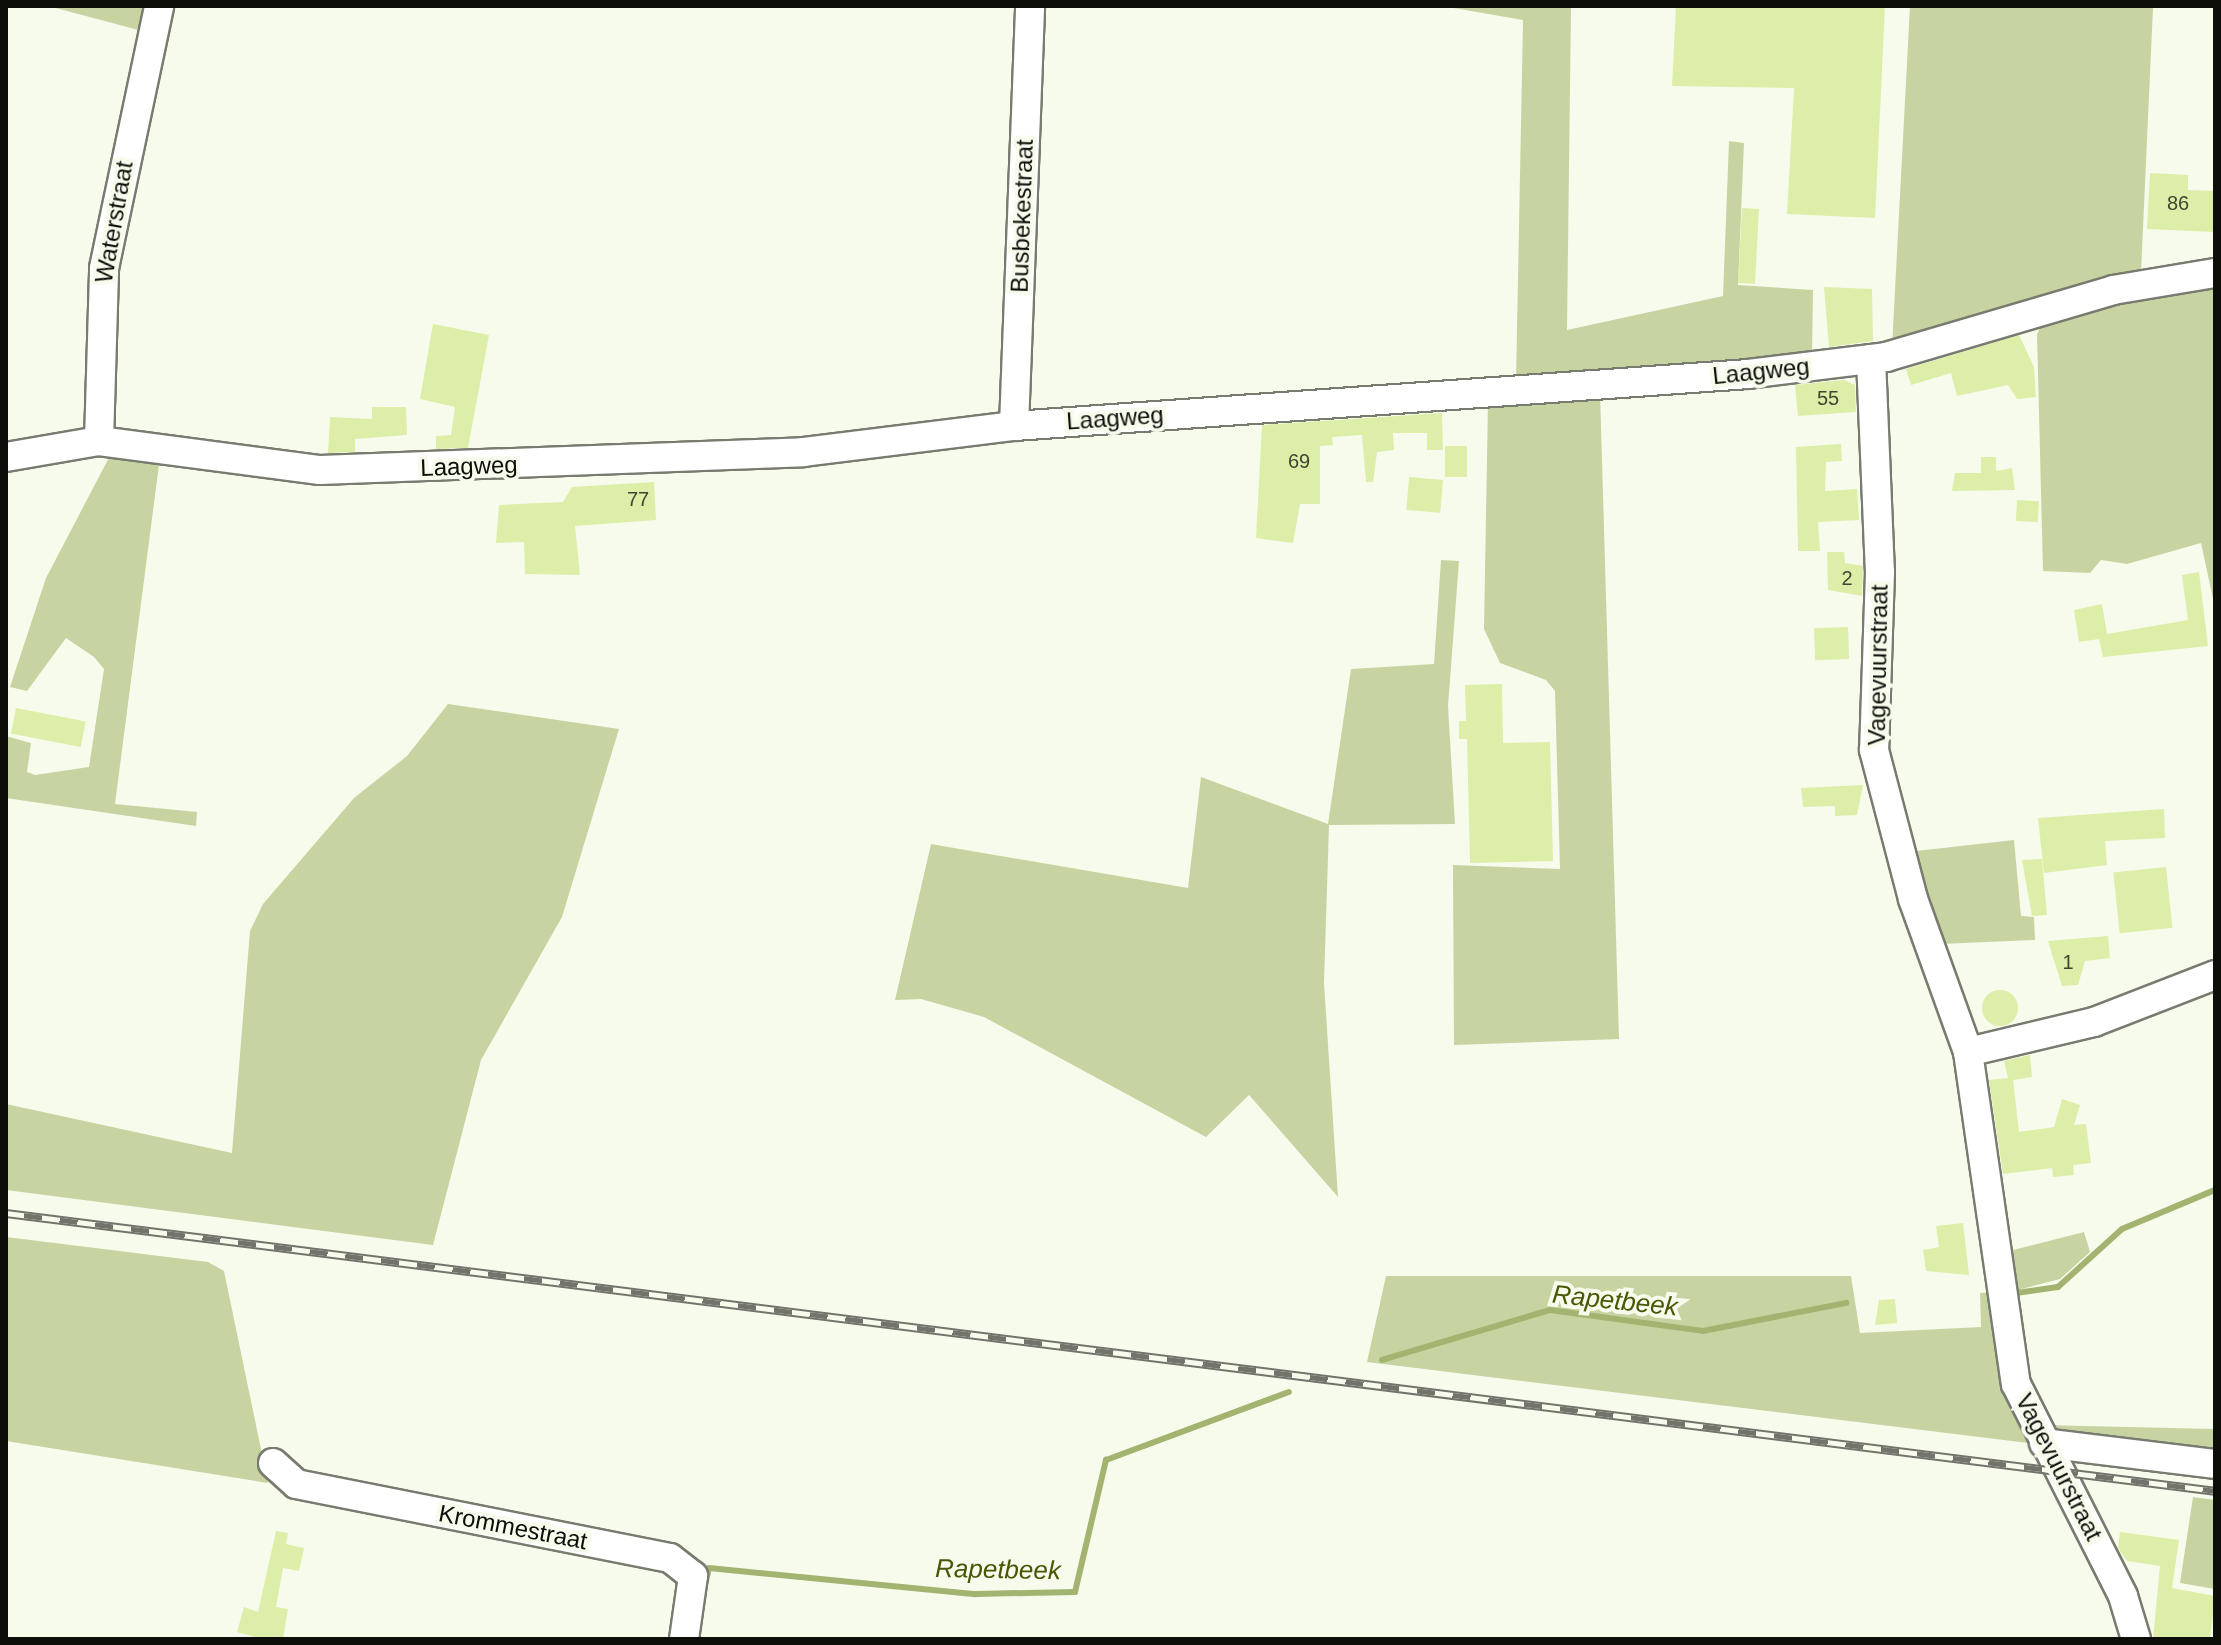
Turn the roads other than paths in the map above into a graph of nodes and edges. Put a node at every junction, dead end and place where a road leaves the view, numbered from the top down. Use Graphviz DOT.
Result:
graph roads {
  1 [pos="159,6"];
  2 [pos="1030,6"];
  3 [pos="2215,273"];
  4 [pos="1871,359"];
  5 [pos="1014,426"];
  6 [pos="99,441"];
  7 [pos="6,457"];
  8 [pos="2215,975"];
  9 [pos="1968,1052"];
  10 [pos="2044,1443"];
  11 [pos="273,1463"];
  12 [pos="2215,1464"];
  13 [pos="684,1639"];
  14 [pos="2136,1639"];
  1 -- 6 [label="street, Waterstraat"];
  2 -- 5 [label="street, Busbekestraat"];
  3 -- 4 [label="street, Laagweg"];
  4 -- 5 [label="street, Laagweg"];
  4 -- 9 [label="street, Vagevuurstraat"];
  5 -- 6 [label="street, Laagweg"];
  6 -- 7 [label="street, Laagweg"];
  8 -- 9 [label="street"];
  9 -- 10 [label="street, Vagevuurstraat"];
  10 -- 12 [label="street"];
  10 -- 14 [label="street, Vagevuurstraat"];
  11 -- 13 [label="street, Krommestraat"];
}
